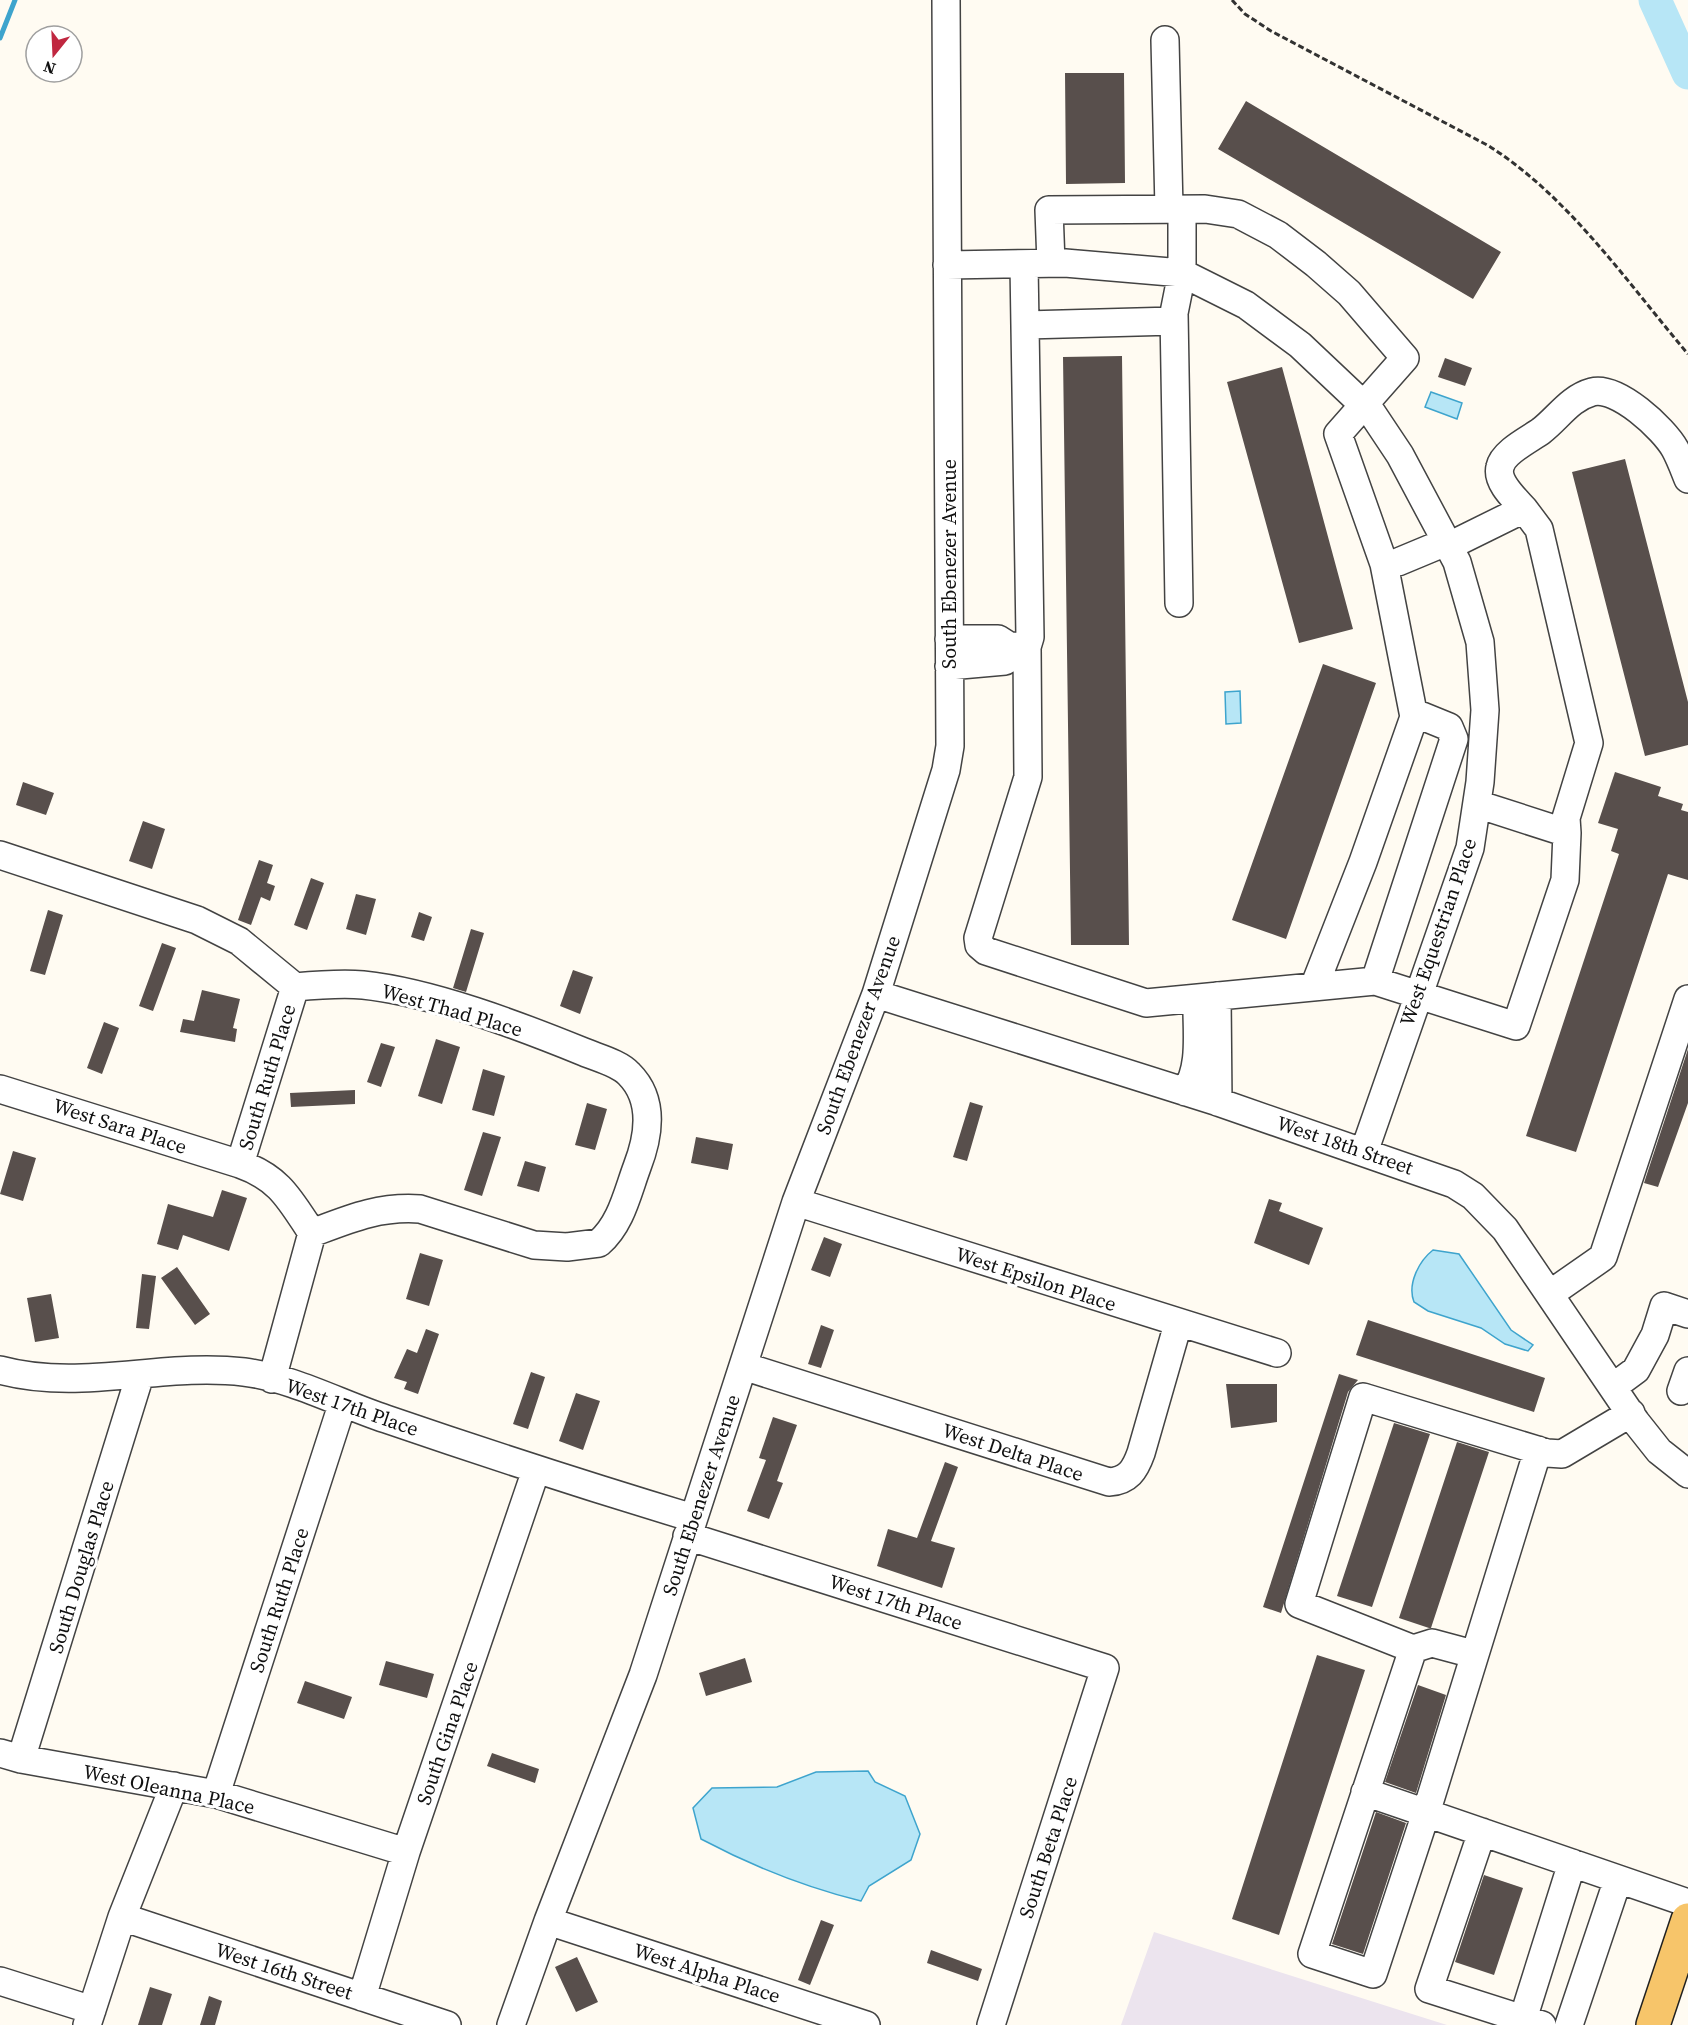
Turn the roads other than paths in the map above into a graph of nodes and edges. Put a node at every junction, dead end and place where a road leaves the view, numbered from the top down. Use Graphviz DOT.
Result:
graph roads {
  1 [pos="946,0"];
  2 [pos="1164,40"];
  3 [pos="1175,209"];
  4 [pos="1051,263"];
  5 [pos="1024,264"];
  6 [pos="947,265"];
  7 [pos="1182,273"];
  8 [pos="1174,321"];
  9 [pos="1026,325"];
  10 [pos="1363,405"];
  11 [pos="1688,479"];
  12 [pos="1524,509"];
  13 [pos="1447,544"];
  14 [pos="1384,564"];
  15 [pos="1179,603"];
  16 [pos="949,639"];
  17 [pos="1018,647"];
  18 [pos="950,666"];
  19 [pos="1414,717"];
  20 [pos="1484,726"];
  21 [pos="1449,727"];
  22 [pos="1477,804"];
  23 [pos="1567,833"];
  24 [pos="0,855"];
  25 [pos="1375,981"];
  26 [pos="295,987"];
  27 [pos="1314,987"];
  28 [pos="876,994"];
  29 [pos="1417,994"];
  30 [pos="1207,997"];
  31 [pos="1688,999"];
  32 [pos="0,1089"];
  33 [pos="1185,1092"];
  34 [pos="1218,1102"];
  35 [pos="1364,1152"];
  36 [pos="240,1164"];
  37 [pos="796,1202"];
  38 [pos="312,1233"];
  39 [pos="1550,1294"];
  40 [pos="1688,1314"];
  41 [pos="1178,1324"];
  42 [pos="1276,1353"];
  43 [pos="743,1366"];
  44 [pos="0,1370"];
  45 [pos="140,1375"];
  46 [pos="272,1379"];
  47 [pos="1613,1387"];
  48 [pos="342,1405"];
  49 [pos="1631,1413"];
  50 [pos="1538,1450"];
  51 [pos="536,1470"];
  52 [pos="1688,1474"];
  53 [pos="690,1527"];
  54 [pos="1413,1649"];
  55 [pos="1471,1662"];
  56 [pos="1105,1668"];
  57 [pos="11,1756"];
  58 [pos="174,1786"];
  59 [pos="1365,1792"];
  60 [pos="216,1794"];
  61 [pos="1426,1813"];
  62 [pos="1482,1832"];
  63 [pos="406,1852"];
  64 [pos="1572,1863"];
  65 [pos="1618,1879"];
  66 [pos="1688,1903"];
  67 [pos="122,1917"];
  68 [pos="1688,1920"];
  69 [pos="548,1921"];
  70 [pos="0,1981"];
  71 [pos="362,1997"];
  72 [pos="90,2017"];
  73 [pos="1532,2022"];
  74 [pos="447,2025"];
  75 [pos="511,2025"];
  76 [pos="866,2025"];
  77 [pos="991,2025"];
  78 [pos="1569,2025"];
  79 [pos="1653,2025"];
  1 -- 6 [label="street, South Ebenezer Avenue"];
  2 -- 3 [label="street"];
  3 -- 4 [label="street"];
  3 -- 7 [label="street"];
  3 -- 10 [label="street"];
  4 -- 5 [label="street, West Equestrian Place"];
  4 -- 7 [label="street, West Equestrian Place"];
  5 -- 6 [label="street, West Equestrian Place"];
  5 -- 9 [label="street"];
  6 -- 16 [label="street, South Ebenezer Avenue"];
  7 -- 8 [label="street"];
  7 -- 10 [label="street, West Equestrian Place"];
  8 -- 9 [label="street"];
  8 -- 15 [label="street"];
  9 -- 17 [label="street"];
  10 -- 13 [label="street, West Equestrian Place"];
  10 -- 14 [label="street"];
  11 -- 12 [label="street"];
  12 -- 13 [label="street"];
  12 -- 23 [label="street"];
  13 -- 14 [label="street"];
  13 -- 20 [label="street, West Equestrian Place"];
  14 -- 19 [label="street"];
  16 -- 17 [label="street"];
  16 -- 18 [label="street, South Ebenezer Avenue"];
  17 -- 18 [label="street"];
  17 -- 30 [label="street"];
  18 -- 28 [label="street, South Ebenezer Avenue"];
  19 -- 21 [label="street"];
  19 -- 27 [label="street"];
  20 -- 21 [label="street"];
  20 -- 22 [label="street, West Equestrian Place"];
  21 -- 25 [label="street"];
  22 -- 23 [label="street"];
  22 -- 29 [label="street, West Equestrian Place"];
  23 -- 29 [label="street"];
  24 -- 26 [label="street"];
  25 -- 27 [label="street"];
  25 -- 29 [label="street"];
  26 -- 36 [label="street, South Ruth Place"];
  26 -- 38 [label="street, West Thad Place"];
  27 -- 30 [label="street"];
  28 -- 33 [label="street, West 18th Street"];
  28 -- 37 [label="street, South Ebenezer Avenue"];
  29 -- 35 [label="street, West Equestrian Place"];
  30 -- 33 [label="street"];
  30 -- 34 [label="street"];
  31 -- 39 [label="street"];
  32 -- 36 [label="street, West Sara Place"];
  33 -- 34 [label="street, West 18th Street"];
  34 -- 35 [label="street, West 18th Street"];
  35 -- 39 [label="street, West 18th Street"];
  36 -- 38 [label="street, South Ruth Place"];
  37 -- 41 [label="street, West Epsilon Place"];
  37 -- 43 [label="street, South Ebenezer Avenue"];
  38 -- 46 [label="street"];
  39 -- 47 [label="street, West 18th Street"];
  40 -- 47 [label="street"];
  41 -- 42 [label="street, West Epsilon Place"];
  41 -- 43 [label="street, West Delta Place"];
  43 -- 53 [label="street, South Ebenezer Avenue"];
  44 -- 45 [label="street, West 17th Place"];
  45 -- 46 [label="street, West 17th Place"];
  45 -- 57 [label="street, South Douglas Place"];
  46 -- 48 [label="street, West 17th Place"];
  47 -- 49 [label="street, West 18th Street"];
  48 -- 51 [label="street, West 17th Place"];
  48 -- 60 [label="street, South Ruth Place"];
  49 -- 50 [label="street"];
  49 -- 52 [label="street, West 18th Street"];
  50 -- 54 [label="street"];
  50 -- 55 [label="street"];
  51 -- 53 [label="street, West 17th Place"];
  51 -- 63 [label="street, South Gina Place"];
  53 -- 56 [label="street, West 17th Place"];
  53 -- 69 [label="street, South Ebenezer Avenue"];
  54 -- 55 [label="street"];
  54 -- 59 [label="street"];
  55 -- 61 [label="street"];
  56 -- 77 [label="street, South Beta Place"];
  57 -- 58 [label="street, West Oleanna Place"];
  58 -- 60 [label="street, West Oleanna Place"];
  58 -- 67 [label="street"];
  59 -- 61 [label="street"];
  59 -- 61 [label="street"];
  60 -- 63 [label="street, West Oleanna Place"];
  61 -- 62 [label="street"];
  62 -- 64 [label="street"];
  62 -- 73 [label="street"];
  63 -- 71 [label="street, South Gina Place"];
  64 -- 65 [label="street"];
  64 -- 73 [label="street"];
  65 -- 66 [label="street"];
  65 -- 78 [label="street"];
  67 -- 71 [label="street, West 16th Street"];
  67 -- 72 [label="street"];
  68 -- 79 [label="main road"];
  69 -- 75 [label="street, South Ebenezer Avenue"];
  69 -- 76 [label="street, West Alpha Place"];
  70 -- 72 [label="street"];
  71 -- 74 [label="street, West 16th Street"];
}
